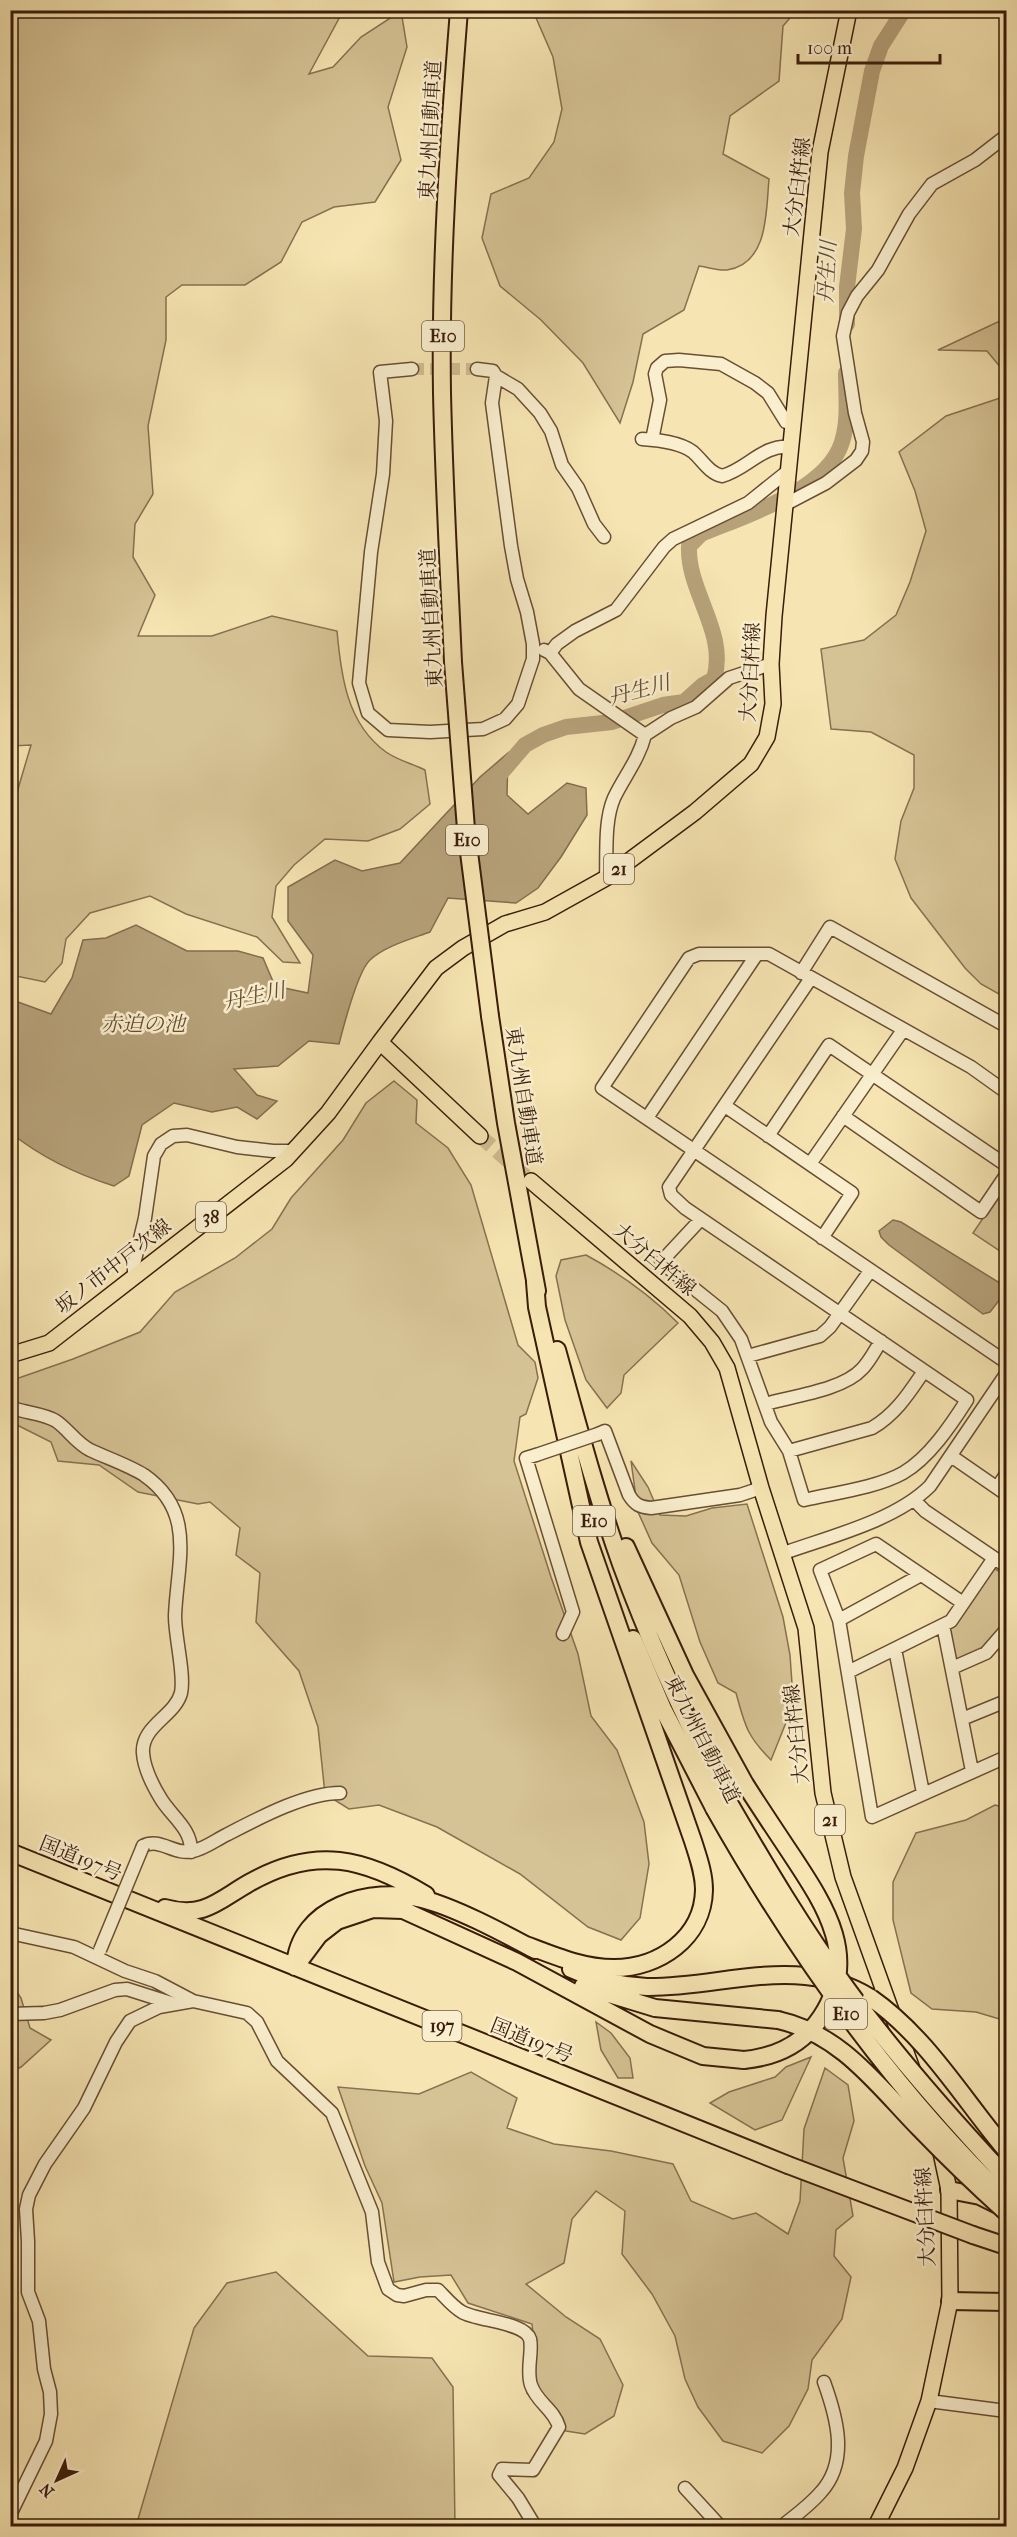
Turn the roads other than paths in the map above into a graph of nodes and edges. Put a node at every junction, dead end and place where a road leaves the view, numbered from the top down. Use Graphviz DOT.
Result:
graph roads {
  1 [pos="459,10"];
  2 [pos="849,10"];
  3 [pos="1006,136"];
  4 [pos="412,369"];
  5 [pos="477,369"];
  6 [pos="496,376"];
  7 [pos="793,424"];
  8 [pos="791,447"];
  9 [pos="788,474"];
  10 [pos="786,501"];
  11 [pos="604,537"];
  12 [pos="533,644"];
  13 [pos="550,653"];
  14 [pos="771,664"];
  15 [pos="643,734"];
  16 [pos="606,878"];
  17 [pos="757,954"];
  18 [pos="806,976"];
  19 [pos="1006,1026"];
  20 [pos="903,1029"];
  21 [pos="380,1042"];
  22 [pos="872,1075"];
  23 [pos="1006,1092"];
  24 [pos="724,1106"];
  25 [pos="843,1116"];
  26 [pos="647,1118"];
  27 [pos="480,1136"];
  28 [pos="768,1136"];
  29 [pos="294,1150"];
  30 [pos="694,1150"];
  31 [pos="810,1164"];
  32 [pos="1006,1165"];
  33 [pos="1006,1174"];
  34 [pos="531,1181"];
  35 [pos="525,1218"];
  36 [pos="701,1219"];
  37 [pos="822,1238"];
  38 [pos="870,1271"];
  39 [pos="134,1277"];
  40 [pos="535,1282"];
  41 [pos="840,1314"];
  42 [pos="881,1341"];
  43 [pos="10,1355"];
  44 [pos="748,1356"];
  45 [pos="1006,1362"];
  46 [pos="924,1371"];
  47 [pos="1006,1374"];
  48 [pos="765,1404"];
  49 [pos="16,1409"];
  50 [pos="578,1423"];
  51 [pos="789,1451"];
  52 [pos="951,1456"];
  53 [pos="1006,1474"];
  54 [pos="761,1488"];
  55 [pos="1002,1491"];
  56 [pos="915,1501"];
  57 [pos="782,1554"];
  58 [pos="994,1558"];
  59 [pos="1006,1566"];
  60 [pos="921,1575"];
  61 [pos="963,1603"];
  62 [pos="839,1620"];
  63 [pos="943,1625"];
  64 [pos="1006,1631"];
  65 [pos="562,1634"];
  66 [pos="896,1648"];
  67 [pos="952,1668"];
  68 [pos="848,1672"];
  69 [pos="1006,1701"];
  70 [pos="962,1719"];
  71 [pos="1006,1757"];
  72 [pos="972,1771"];
  73 [pos="340,1793"];
  74 [pos="923,1793"];
  75 [pos="721,1804"];
  76 [pos="10,1850"];
  77 [pos="191,1852"];
  78 [pos="10,1856"];
  79 [pos="39,1863"];
  80 [pos="96,1887"];
  81 [pos="443,1906"];
  82 [pos="327,1927"];
  83 [pos="10,1933"];
  84 [pos="526,1945"];
  85 [pos="98,1954"];
  86 [pos="517,1962"];
  87 [pos="296,1967"];
  88 [pos="193,2001"];
  89 [pos="171,2003"];
  90 [pos="10,2014"];
  91 [pos="460,2033"];
  92 [pos="1006,2150"];
  93 [pos="1006,2176"];
  94 [pos="949,2190"];
  95 [pos="1006,2199"];
  96 [pos="1006,2211"];
  97 [pos="1006,2246"];
  98 [pos="950,2301"];
  99 [pos="1006,2302"];
  100 [pos="824,2382"];
  101 [pos="929,2401"];
  102 [pos="1006,2411"];
  103 [pos="684,2488"];
  104 [pos="11,2512"];
  105 [pos="535,2526"];
  106 [pos="720,2526"];
  107 [pos="782,2526"];
  108 [pos="876,2526"];
  1 -- 35 [label="highway, 東九州自動車道 / E10, bridge"];
  2 -- 7 [label="main road, 大分臼杵線 / 21"];
  3 -- 10 [label="street"];
  4 -- 12 [label="street"];
  5 -- 6 [label="street"];
  6 -- 11 [label="street"];
  6 -- 12 [label="street"];
  7 -- 8 [label="main road, 大分臼杵線 / 21"];
  7 -- 8 [label="street"];
  8 -- 9 [label="main road, 大分臼杵線 / 21"];
  9 -- 10 [label="main road, 大分臼杵線 / 21"];
  9 -- 13 [label="street"];
  10 -- 14 [label="main road, 大分臼杵線 / 21"];
  12 -- 13 [label="street"];
  13 -- 15 [label="street"];
  14 -- 15 [label="street"];
  14 -- 16 [label="main road, 大分臼杵線 / 21"];
  15 -- 16 [label="street"];
  16 -- 21 [label="main road, 大分臼杵線 / 21"];
  17 -- 18 [label="street"];
  17 -- 26 [label="street"];
  17 -- 26 [label="street"];
  18 -- 19 [label="street"];
  18 -- 20 [label="street"];
  18 -- 24 [label="street"];
  20 -- 22 [label="street"];
  20 -- 23 [label="street"];
  21 -- 27 [label="main road"];
  21 -- 29 [label="main road, 坂ノ市中戸次線 / 38"];
  22 -- 25 [label="street"];
  22 -- 28 [label="street"];
  22 -- 32 [label="street"];
  24 -- 28 [label="street"];
  24 -- 30 [label="street"];
  25 -- 31 [label="street"];
  25 -- 33 [label="street"];
  26 -- 30 [label="street"];
  28 -- 31 [label="street"];
  29 -- 39 [label="main road, 坂ノ市中戸次線 / 38"];
  29 -- 39 [label="street"];
  30 -- 36 [label="street"];
  30 -- 37 [label="street"];
  31 -- 37 [label="street"];
  34 -- 54 [label="main road, 大分臼杵線 / 21"];
  35 -- 40 [label="highway, 東九州自動車道 / E10"];
  35 -- 50 [label="highway, 東九州自動車道 / E10"];
  36 -- 41 [label="street"];
  36 -- 44 [label="street"];
  37 -- 38 [label="street"];
  38 -- 41 [label="street"];
  38 -- 45 [label="street"];
  39 -- 43 [label="main road, 坂ノ市中戸次線 / 38"];
  40 -- 75 [label="highway, 東九州自動車道 / E10"];
  40 -- 84 [label="highway"];
  41 -- 42 [label="street"];
  41 -- 44 [label="street"];
  42 -- 46 [label="street"];
  42 -- 48 [label="street"];
  44 -- 48 [label="street"];
  46 -- 51 [label="street"];
  46 -- 51 [label="street"];
  47 -- 52 [label="street"];
  48 -- 51 [label="street"];
  49 -- 77 [label="street"];
  50 -- 75 [label="highway, 東九州自動車道 / E10"];
  50 -- 86 [label="highway, bridge"];
  52 -- 55 [label="street"];
  52 -- 56 [label="street"];
  53 -- 55 [label="street"];
  54 -- 57 [label="main road, 大分臼杵線 / 21"];
  54 -- 65 [label="street, bridge"];
  56 -- 57 [label="street"];
  56 -- 58 [label="street"];
  57 -- 94 [label="main road, 大分臼杵線 / 21"];
  58 -- 59 [label="street"];
  58 -- 61 [label="street"];
  60 -- 61 [label="street"];
  60 -- 62 [label="street"];
  60 -- 62 [label="street"];
  61 -- 63 [label="street"];
  62 -- 68 [label="street"];
  63 -- 66 [label="street"];
  63 -- 67 [label="street"];
  64 -- 67 [label="street"];
  66 -- 68 [label="street"];
  66 -- 74 [label="street"];
  67 -- 70 [label="street"];
  68 -- 74 [label="street"];
  69 -- 70 [label="street"];
  70 -- 72 [label="street"];
  71 -- 72 [label="street"];
  72 -- 74 [label="street"];
  73 -- 77 [label="street"];
  75 -- 93 [label="highway, 東九州自動車道 / E10, bridge"];
  75 -- 95 [label="highway, 東九州自動車道 / E10, bridge"];
  76 -- 79 [label="highway, 国道197号 / 197"];
  77 -- 85 [label="street, bridge"];
  78 -- 79 [label="highway"];
  79 -- 80 [label="highway, 国道197号 / 197"];
  80 -- 81 [label="highway"];
  80 -- 87 [label="highway, 国道197号 / 197"];
  81 -- 84 [label="highway"];
  81 -- 87 [label="highway"];
  82 -- 86 [label="highway"];
  82 -- 87 [label="highway"];
  82 -- 91 [label="highway"];
  83 -- 85 [label="street"];
  84 -- 92 [label="highway, bridge"];
  85 -- 88 [label="street"];
  86 -- 96 [label="highway, bridge"];
  87 -- 91 [label="highway, 国道197号 / 197"];
  88 -- 89 [label="street"];
  88 -- 105 [label="street"];
  89 -- 90 [label="street"];
  89 -- 104 [label="street"];
  91 -- 97 [label="highway, 国道197号 / 197, bridge"];
  94 -- 96 [label="highway"];
  94 -- 98 [label="main road, 大分臼杵線 / 21"];
  98 -- 99 [label="highway"];
  98 -- 101 [label="main road, 大分臼杵線 / 21"];
  100 -- 107 [label="street"];
  101 -- 102 [label="street"];
  101 -- 108 [label="main road, 大分臼杵線 / 21"];
  103 -- 106 [label="street"];
}
